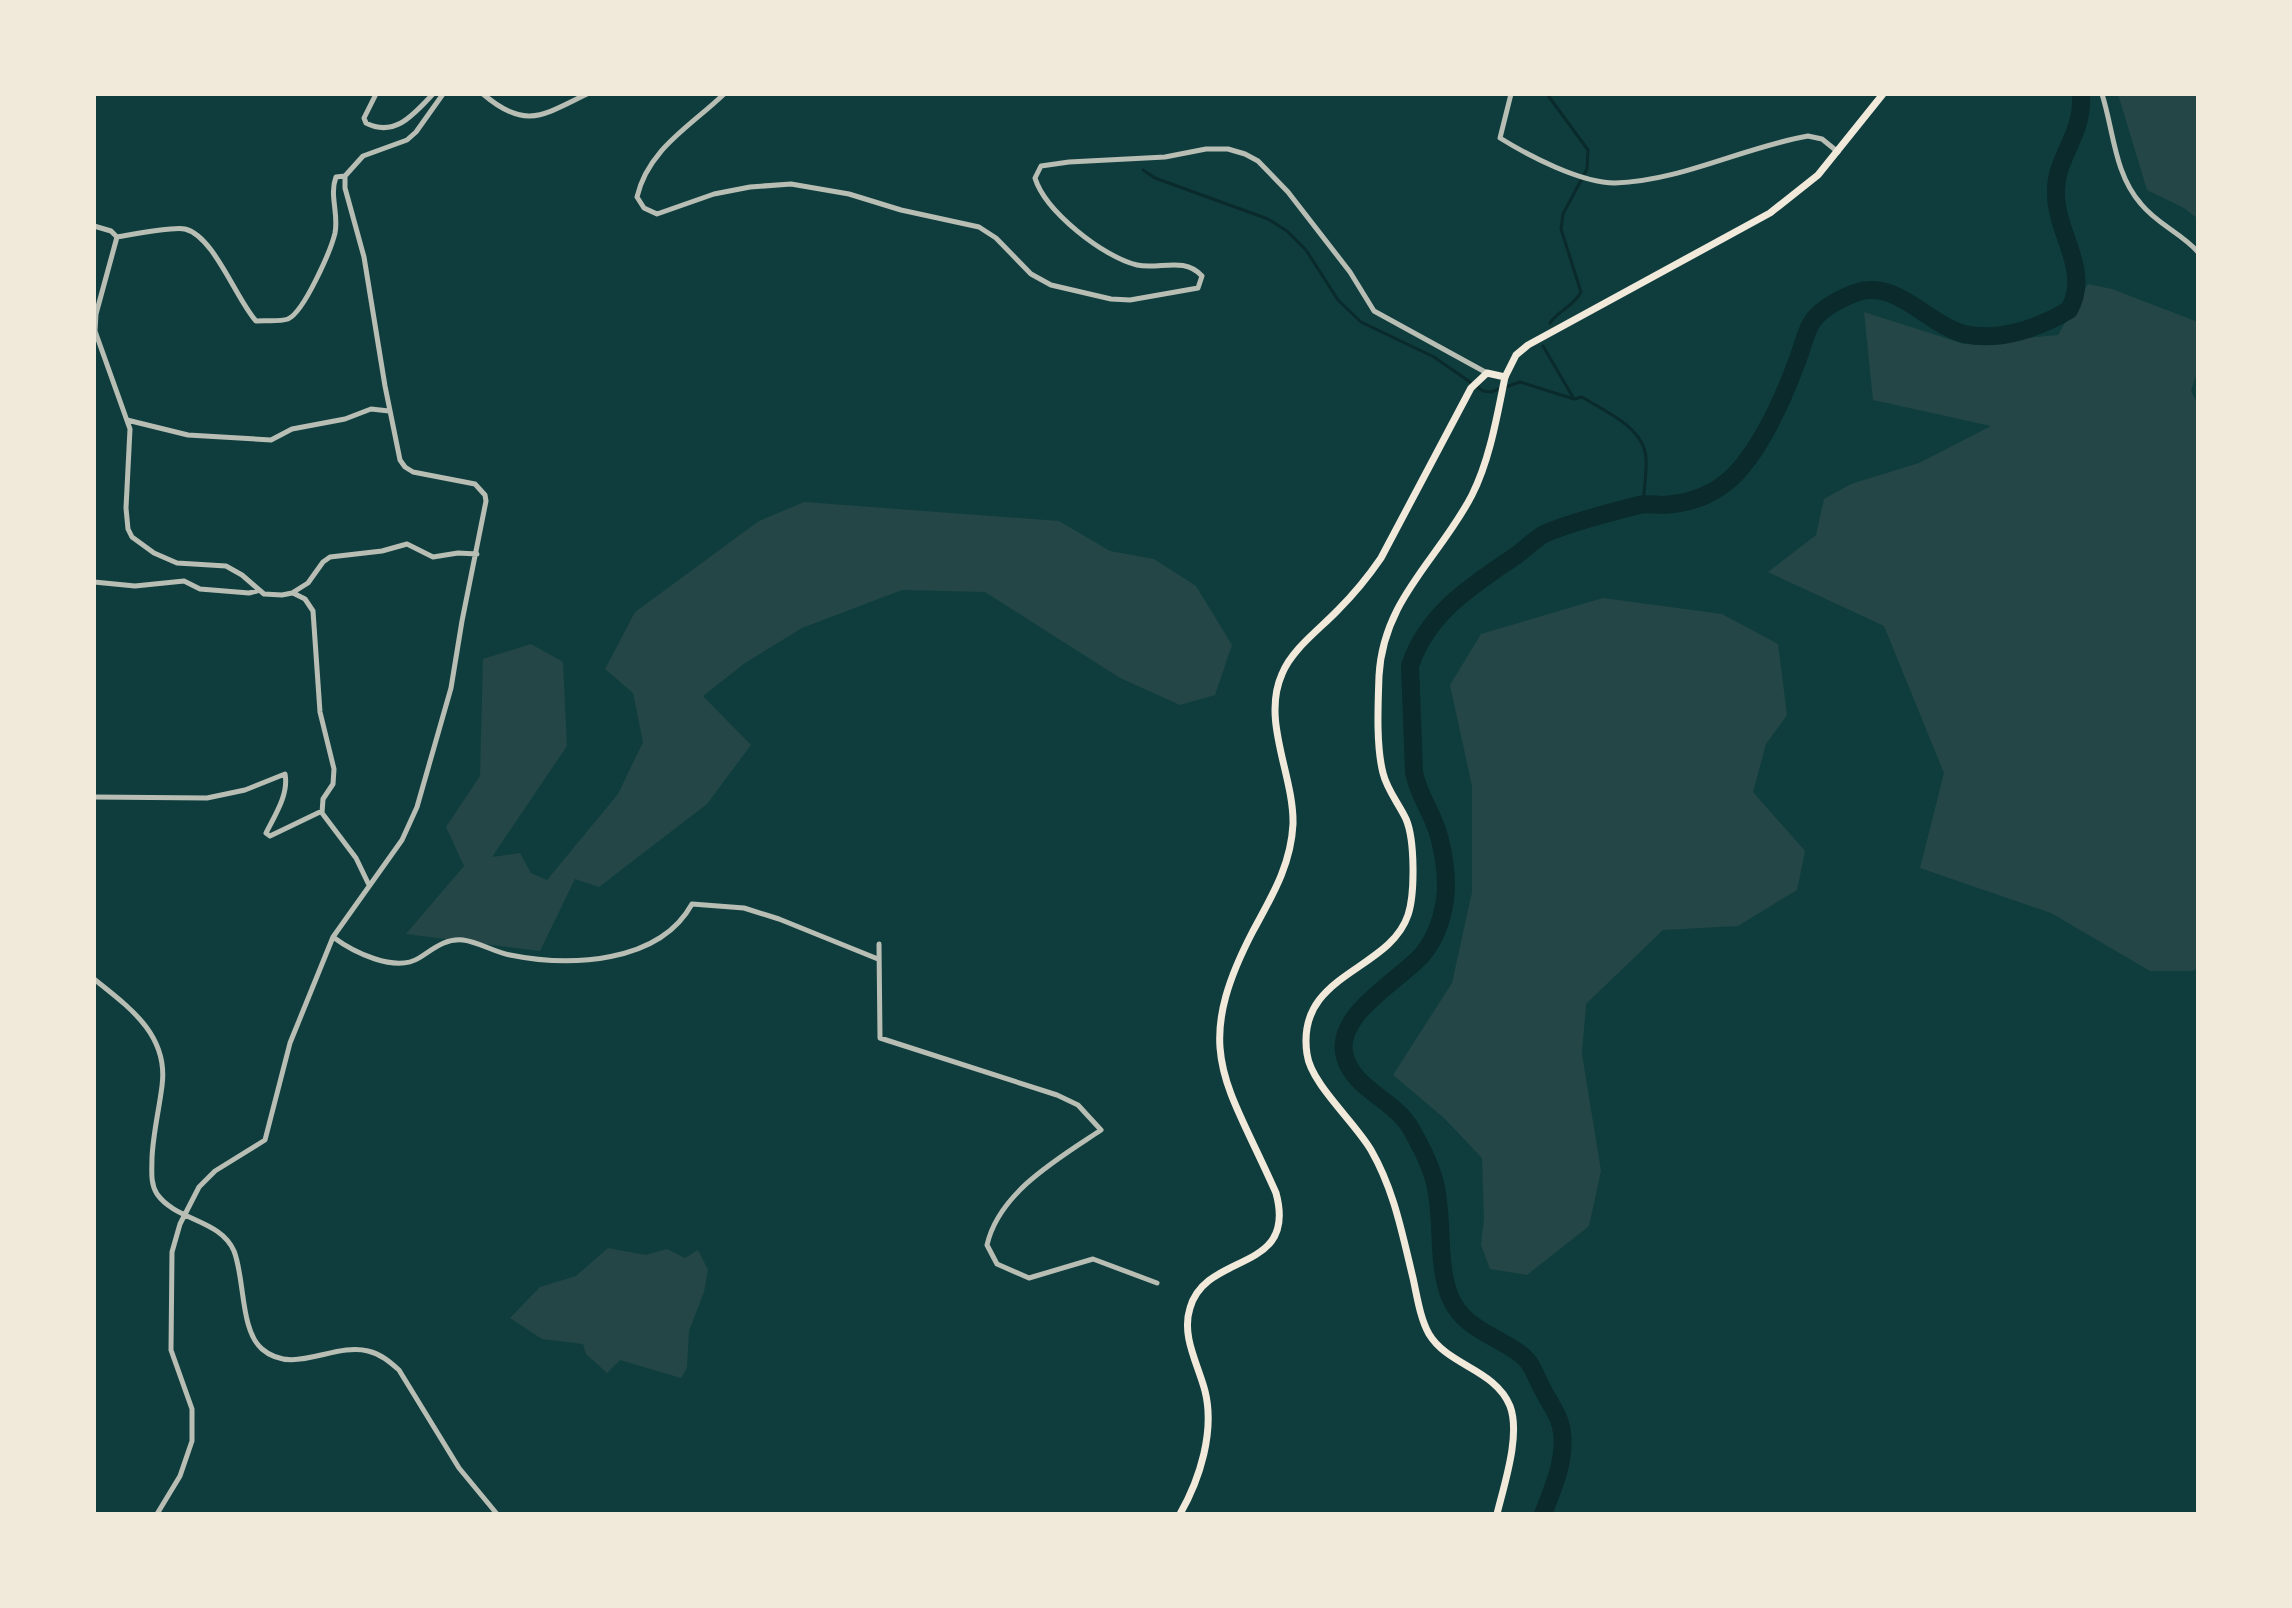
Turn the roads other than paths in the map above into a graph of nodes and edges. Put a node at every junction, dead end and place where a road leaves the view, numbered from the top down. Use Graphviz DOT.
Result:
graph roads {
  1 [pos="376,94"];
  2 [pos="433,94"];
  3 [pos="443,94"];
  4 [pos="483,94"];
  5 [pos="587,94"];
  6 [pos="724,94"];
  7 [pos="1511,94"];
  8 [pos="1883,94"];
  9 [pos="2102,94"];
  10 [pos="1838,152"];
  11 [pos="345,176"];
  12 [pos="94,226"];
  13 [pos="117,237"];
  14 [pos="2198,252"];
  15 [pos="1487,373"];
  16 [pos="1505,377"];
  17 [pos="389,411"];
  18 [pos="127,420"];
  19 [pos="477,554"];
  20 [pos="94,582"];
  21 [pos="258,591"];
  22 [pos="292,593"];
  23 [pos="94,797"];
  24 [pos="322,811"];
  25 [pos="369,885"];
  26 [pos="333,937"];
  27 [pos="879,944"];
  28 [pos="878,959"];
  29 [pos="94,979"];
  30 [pos="184,1213"];
  31 [pos="1157,1283"];
  32 [pos="157,1514"];
  33 [pos="497,1514"];
  34 [pos="1180,1514"];
  35 [pos="1497,1514"];
  1 -- 2 [label="street"];
  3 -- 11 [label="street"];
  4 -- 5 [label="street"];
  6 -- 15 [label="street"];
  7 -- 10 [label="street"];
  8 -- 10 [label="main road"];
  9 -- 14 [label="street"];
  10 -- 16 [label="main road"];
  11 -- 13 [label="street"];
  11 -- 17 [label="street"];
  12 -- 13 [label="street"];
  13 -- 18 [label="street"];
  15 -- 16 [label="main road"];
  15 -- 34 [label="main road"];
  16 -- 35 [label="main road"];
  17 -- 18 [label="street"];
  17 -- 19 [label="street"];
  18 -- 21 [label="street"];
  19 -- 22 [label="street"];
  19 -- 25 [label="street"];
  20 -- 21 [label="street"];
  21 -- 22 [label="street"];
  22 -- 24 [label="street"];
  23 -- 24 [label="street"];
  24 -- 25 [label="street"];
  25 -- 26 [label="street"];
  26 -- 28 [label="street"];
  26 -- 30 [label="street"];
  27 -- 28 [label="street"];
  28 -- 31 [label="street"];
  29 -- 30 [label="street"];
  30 -- 32 [label="street"];
  30 -- 33 [label="street"];
}
